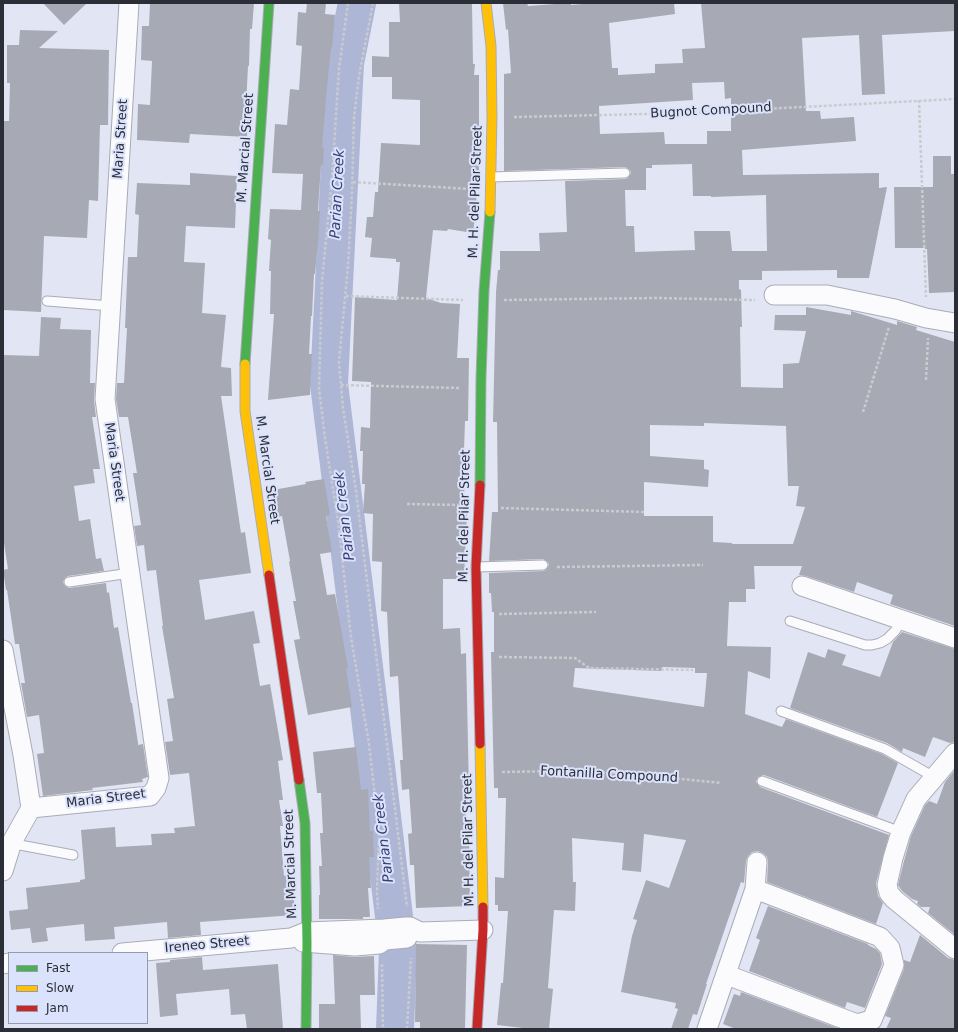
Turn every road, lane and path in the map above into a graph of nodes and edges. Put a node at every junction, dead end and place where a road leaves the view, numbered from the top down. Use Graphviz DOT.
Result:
graph roads {
  1 [pos="129,3"];
  2 [pos="269,3"];
  3 [pos="348,3"];
  4 [pos="373,3"];
  5 [pos="486,3"];
  6 [pos="955,99"];
  7 [pos="919,100"];
  8 [pos="509,117"];
  9 [pos="625,173"];
  10 [pos="491,177"];
  11 [pos="353,182"];
  12 [pos="491,191"];
  13 [pos="774,295"];
  14 [pos="346,296"];
  15 [pos="47,300"];
  16 [pos="484,300"];
  17 [pos="111,306"];
  18 [pos="895,309"];
  19 [pos="926,318"];
  20 [pos="955,323"];
  21 [pos="926,380"];
  22 [pos="341,385"];
  23 [pos="481,389"];
  24 [pos="863,412"];
  25 [pos="407,504"];
  26 [pos="480,505"];
  27 [pos="644,512"];
  28 [pos="543,565"];
  29 [pos="703,565"];
  30 [pos="476,567"];
  31 [pos="130,573"];
  32 [pos="69,582"];
  33 [pos="802,586"];
  34 [pos="596,612"];
  35 [pos="477,615"];
  36 [pos="902,620"];
  37 [pos="790,621"];
  38 [pos="955,638"];
  39 [pos="3,650"];
  40 [pos="479,657"];
  41 [pos="693,670"];
  42 [pos="781,711"];
  43 [pos="955,753"];
  44 [pos="497,772"];
  45 [pos="934,777"];
  46 [pos="762,781"];
  47 [pos="721,783"];
  48 [pos="31,808"];
  49 [pos="901,832"];
  50 [pos="12,842"];
  51 [pos="73,855"];
  52 [pos="757,862"];
  53 [pos="3,871"];
  54 [pos="755,890"];
  55 [pos="483,930"];
  56 [pos="411,932"];
  57 [pos="382,936"];
  58 [pos="303,938"];
  59 [pos="955,949"];
  60 [pos="134,952"];
  61 [pos="727,975"];
  62 [pos="306,1029"];
  63 [pos="383,1029"];
  64 [pos="407,1029"];
  65 [pos="477,1029"];
  66 [pos="708,1029"];
  1 -- 17 [label="street, Maria Street"];
  2 -- 58 [label="street, M. Marcial Street"];
  3 -- 57 [label="path"];
  4 -- 11 [label="path"];
  5 -- 10 [label="street, M. H. del Pilar Street"];
  6 -- 7 [label="path, Bugnot Compound"];
  7 -- 8 [label="path, Bugnot Compound"];
  7 -- 19 [label="path"];
  9 -- 10 [label="lane"];
  10 -- 12 [label="street, M. H. del Pilar Street"];
  11 -- 12 [label="path"];
  11 -- 14 [label="path"];
  12 -- 16 [label="street, M. H. del Pilar Street"];
  13 -- 16 [label="path"];
  13 -- 18 [label="street"];
  14 -- 16 [label="path"];
  14 -- 22 [label="path"];
  15 -- 17 [label="lane"];
  16 -- 23 [label="street, M. H. del Pilar Street"];
  17 -- 31 [label="street, Maria Street"];
  18 -- 19 [label="street"];
  18 -- 24 [label="path"];
  19 -- 20 [label="street"];
  19 -- 21 [label="path"];
  22 -- 23 [label="path"];
  22 -- 56 [label="path"];
  23 -- 26 [label="street, M. H. del Pilar Street"];
  25 -- 26 [label="path"];
  26 -- 27 [label="path"];
  26 -- 30 [label="street, M. H. del Pilar Street"];
  28 -- 29 [label="path"];
  28 -- 30 [label="lane"];
  30 -- 35 [label="street, M. H. del Pilar Street"];
  31 -- 32 [label="lane"];
  31 -- 48 [label="street, Maria Street"];
  33 -- 36 [label="street"];
  34 -- 35 [label="path"];
  35 -- 40 [label="street, M. H. del Pilar Street"];
  36 -- 37 [label="lane"];
  36 -- 38 [label="street"];
  39 -- 48 [label="street"];
  40 -- 41 [label="path"];
  40 -- 55 [label="street, M. H. del Pilar Street"];
  42 -- 45 [label="lane"];
  43 -- 45 [label="street"];
  44 -- 47 [label="path, Fontanilla Compound"];
  45 -- 49 [label="street"];
  46 -- 49 [label="lane"];
  48 -- 50 [label="street"];
  49 -- 59 [label="street"];
  50 -- 51 [label="lane"];
  50 -- 53 [label="street"];
  52 -- 54 [label="street"];
  54 -- 61 [label="street"];
  54 -- 61 [label="street"];
  55 -- 56 [label="street, Ireneo Street"];
  55 -- 65 [label="street, M. H. del Pilar Street"];
  56 -- 57 [label="street, Ireneo Street"];
  56 -- 64 [label="path"];
  57 -- 58 [label="street, Ireneo Street"];
  57 -- 63 [label="path"];
  58 -- 60 [label="street, Ireneo Street"];
  58 -- 62 [label="street, M. Marcial Street"];
  61 -- 66 [label="street"];
}
